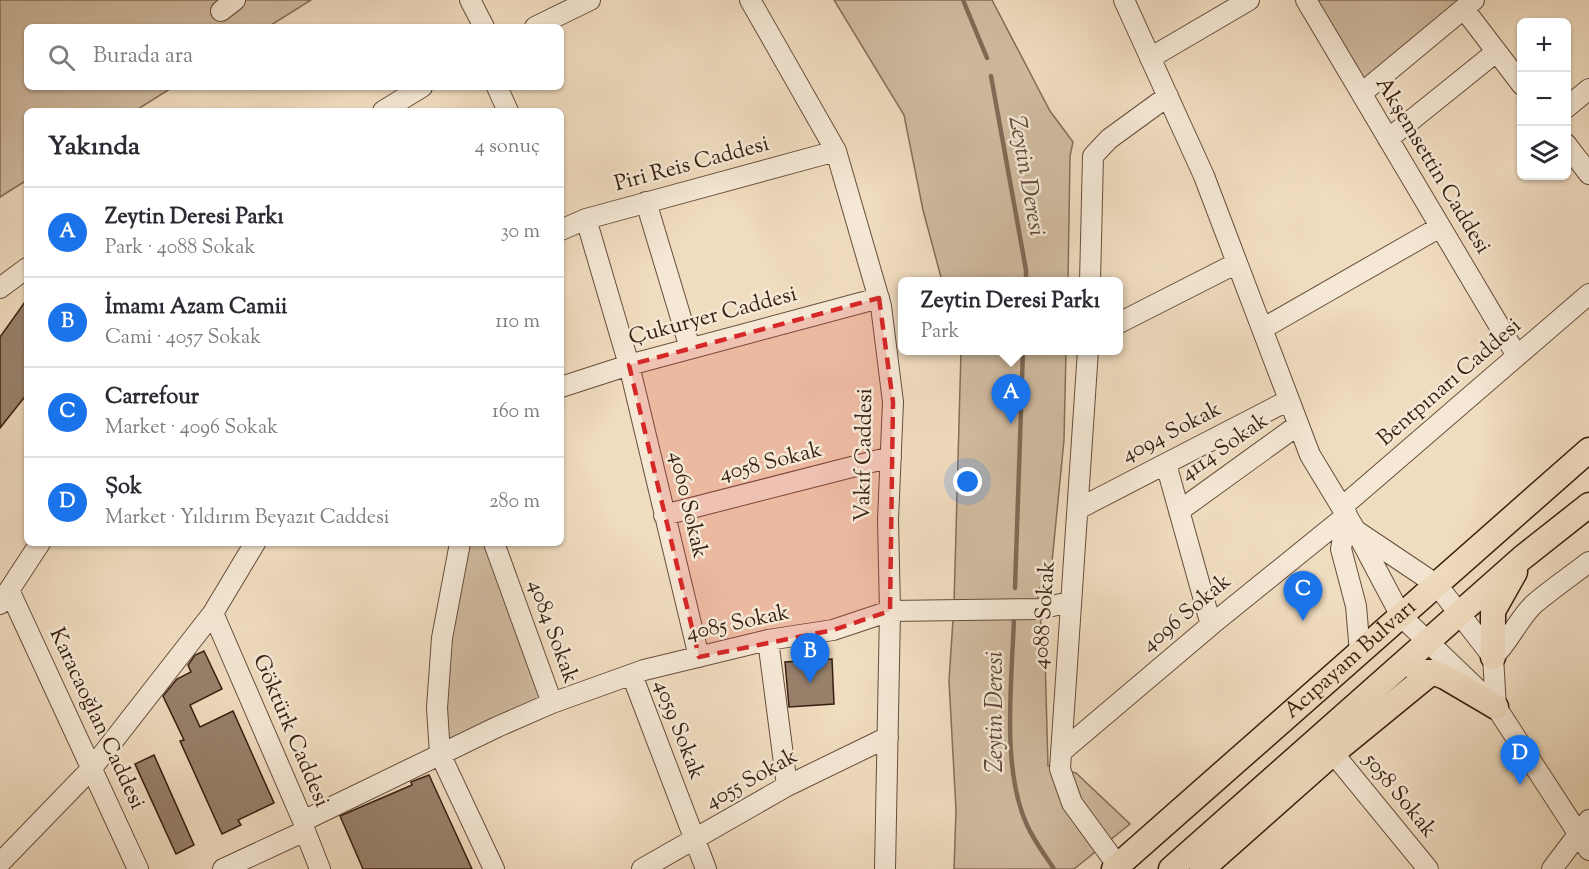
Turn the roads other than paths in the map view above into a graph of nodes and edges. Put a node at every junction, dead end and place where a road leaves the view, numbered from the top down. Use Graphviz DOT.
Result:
graph roads {
  1 [pos="470,0"];
  2 [pos="590,0"];
  3 [pos="750,0"];
  4 [pos="1124,0"];
  5 [pos="1249,0"];
  6 [pos="1306,0"];
  7 [pos="1469,4"];
  8 [pos="482,24"];
  9 [pos="541,24"];
  10 [pos="1496,52"];
  11 [pos="1150,58"];
  12 [pos="1517,80"];
  13 [pos="1589,89"];
  14 [pos="417,90"];
  15 [pos="498,90"];
  16 [pos="1362,93"];
  17 [pos="1168,96"];
  18 [pos="1571,104"];
  19 [pos="388,108"];
  20 [pos="506,108"];
  21 [pos="1389,139"];
  22 [pos="836,151"];
  23 [pos="1571,151"];
  24 [pos="1589,174"];
  25 [pos="646,202"];
  26 [pos="586,219"];
  27 [pos="564,225"];
  28 [pos="1440,227"];
  29 [pos="1237,263"];
  30 [pos="24,270"];
  31 [pos="1090,277"];
  32 [pos="0,288"];
  33 [pos="1589,294"];
  34 [pos="879,297"];
  35 [pos="1123,321"];
  36 [pos="1262,329"];
  37 [pos="690,348"];
  38 [pos="1088,355"];
  39 [pos="1517,356"];
  40 [pos="629,365"];
  41 [pos="564,386"];
  42 [pos="1289,400"];
  43 [pos="1298,425"];
  44 [pos="1589,450"];
  45 [pos="891,457"];
  46 [pos="1166,464"];
  47 [pos="1589,505"];
  48 [pos="1078,509"];
  49 [pos="1179,510"];
  50 [pos="664,515"];
  51 [pos="1589,517"];
  52 [pos="1348,518"];
  53 [pos="38,546"];
  54 [pos="253,546"];
  55 [pos="459,546"];
  56 [pos="495,546"];
  57 [pos="1522,558"];
  58 [pos="1589,562"];
  59 [pos="1437,585"];
  60 [pos="5,597"];
  61 [pos="1070,602"];
  62 [pos="890,611"];
  63 [pos="213,613"];
  64 [pos="1459,613"];
  65 [pos="1401,616"];
  66 [pos="1211,625"];
  67 [pos="768,640"];
  68 [pos="1427,641"];
  69 [pos="1360,653"];
  70 [pos="699,657"];
  71 [pos="1493,657"];
  72 [pos="1392,672"];
  73 [pos="1432,672"];
  74 [pos="632,675"];
  75 [pos="552,703"];
  76 [pos="1496,707"];
  77 [pos="888,737"];
  78 [pos="1061,752"];
  79 [pos="1333,753"];
  80 [pos="435,756"];
  81 [pos="92,768"];
  82 [pos="787,786"];
  83 [pos="304,826"];
  84 [pos="1585,834"];
  85 [pos="694,841"];
  86 [pos="0,863"];
  87 [pos="1116,868"];
  88 [pos="138,869"];
  89 [pos="223,869"];
  90 [pos="320,869"];
  91 [pos="494,869"];
  92 [pos="642,869"];
  93 [pos="706,869"];
  94 [pos="885,869"];
  95 [pos="1171,869"];
  96 [pos="1202,869"];
  97 [pos="1428,869"];
  98 [pos="1551,869"];
  1 -- 8 [label="street"];
  2 -- 9 [label="street"];
  3 -- 22 [label="street, Vakıf Caddesi"];
  4 -- 11 [label="street"];
  5 -- 11 [label="street"];
  6 -- 16 [label="street, Akşemsettin Caddesi"];
  7 -- 10 [label="street"];
  7 -- 16 [label="street"];
  10 -- 12 [label="street"];
  10 -- 21 [label="street"];
  11 -- 17 [label="street"];
  13 -- 18 [label="street"];
  14 -- 19 [label="street"];
  15 -- 20 [label="street"];
  16 -- 21 [label="street, Akşemsettin Caddesi"];
  17 -- 29 [label="street"];
  17 -- 31 [label="street"];
  21 -- 28 [label="street, Akşemsettin Caddesi"];
  22 -- 25 [label="street, Piri Reis Caddesi"];
  22 -- 34 [label="street, Vakıf Caddesi"];
  23 -- 24 [label="street"];
  25 -- 26 [label="street, Piri Reis Caddesi"];
  25 -- 37 [label="street"];
  26 -- 27 [label="street, Piri Reis Caddesi"];
  26 -- 40 [label="street, 4060 Sokak"];
  28 -- 36 [label="street"];
  28 -- 39 [label="street, Akşemsettin Caddesi"];
  29 -- 35 [label="street"];
  29 -- 36 [label="street"];
  30 -- 32 [label="street"];
  33 -- 39 [label="street, Bentpınarı Caddesi"];
  34 -- 37 [label="street, Çukuryer Caddesi"];
  34 -- 45 [label="street, Vakıf Caddesi"];
  36 -- 42 [label="street"];
  37 -- 40 [label="street, Çukuryer Caddesi"];
  38 -- 48 [label="street, 4088 Sokak"];
  39 -- 52 [label="street, Bentpınarı Caddesi"];
  40 -- 41 [label="street, Çukuryer Caddesi"];
  40 -- 50 [label="street, 4060 Sokak"];
  42 -- 43 [label="street"];
  42 -- 46 [label="street, 4094 Sokak"];
  43 -- 49 [label="street, 4114 Sokak"];
  43 -- 52 [label="street"];
  44 -- 59 [label="main road, Acıpayam Bulvarı"];
  45 -- 50 [label="street, 4058 Sokak"];
  45 -- 62 [label="street, Vakıf Caddesi"];
  46 -- 48 [label="street, 4094 Sokak"];
  46 -- 49 [label="street"];
  47 -- 57 [label="main road, Acıpayam Bulvarı"];
  48 -- 61 [label="street, 4088 Sokak"];
  49 -- 66 [label="street"];
  50 -- 70 [label="street, 4060 Sokak"];
  51 -- 57 [label="main road"];
  52 -- 59 [label="street"];
  52 -- 65 [label="street"];
  52 -- 66 [label="street, 4096 Sokak"];
  52 -- 69 [label="street"];
  53 -- 60 [label="street"];
  54 -- 63 [label="street"];
  55 -- 80 [label="street"];
  56 -- 75 [label="street, 4084 Sokak"];
  57 -- 64 [label="main road, Acıpayam Bulvarı"];
  57 -- 71 [label="main road"];
  58 -- 71 [label="street"];
  59 -- 64 [label="street"];
  59 -- 65 [label="main road, Acıpayam Bulvarı"];
  60 -- 81 [label="street, Karacaoğlan Caddesi"];
  61 -- 62 [label="street, 4085 Sokak"];
  61 -- 78 [label="street, 4088 Sokak"];
  62 -- 67 [label="street, 4085 Sokak"];
  62 -- 77 [label="street, Vakıf Caddesi"];
  63 -- 81 [label="street"];
  63 -- 83 [label="street, Göktürk Caddesi"];
  64 -- 68 [label="main road, Acıpayam Bulvarı"];
  64 -- 71 [label="street"];
  65 -- 68 [label="street"];
  65 -- 69 [label="main road, Acıpayam Bulvarı"];
  66 -- 78 [label="street, 4096 Sokak"];
  67 -- 70 [label="street, 4085 Sokak"];
  67 -- 82 [label="street"];
  68 -- 72 [label="main road, Acıpayam Bulvarı"];
  68 -- 76 [label="street"];
  69 -- 87 [label="main road, Acıpayam Bulvarı"];
  70 -- 74 [label="street, 4085 Sokak"];
  71 -- 76 [label="street"];
  72 -- 73 [label="main road"];
  72 -- 95 [label="main road, Acıpayam Bulvarı"];
  73 -- 76 [label="main road"];
  73 -- 79 [label="main road"];
  74 -- 75 [label="street, 4085 Sokak"];
  74 -- 85 [label="street, 4059 Sokak"];
  75 -- 80 [label="street, 4085 Sokak"];
  76 -- 84 [label="street"];
  77 -- 82 [label="street, 4055 Sokak"];
  77 -- 94 [label="street, Vakıf Caddesi"];
  78 -- 87 [label="street, 4088 Sokak"];
  79 -- 96 [label="main road"];
  79 -- 97 [label="street, 5058 Sokak"];
  80 -- 83 [label="street, 4085 Sokak"];
  80 -- 91 [label="street"];
  81 -- 86 [label="street"];
  81 -- 88 [label="street, Karacaoğlan Caddesi"];
  82 -- 85 [label="street, 4055 Sokak"];
  83 -- 89 [label="street, 4085 Sokak"];
  83 -- 90 [label="street, Göktürk Caddesi"];
  84 -- 98 [label="street"];
  85 -- 92 [label="street, 4055 Sokak"];
  85 -- 93 [label="street, 4059 Sokak"];
}
